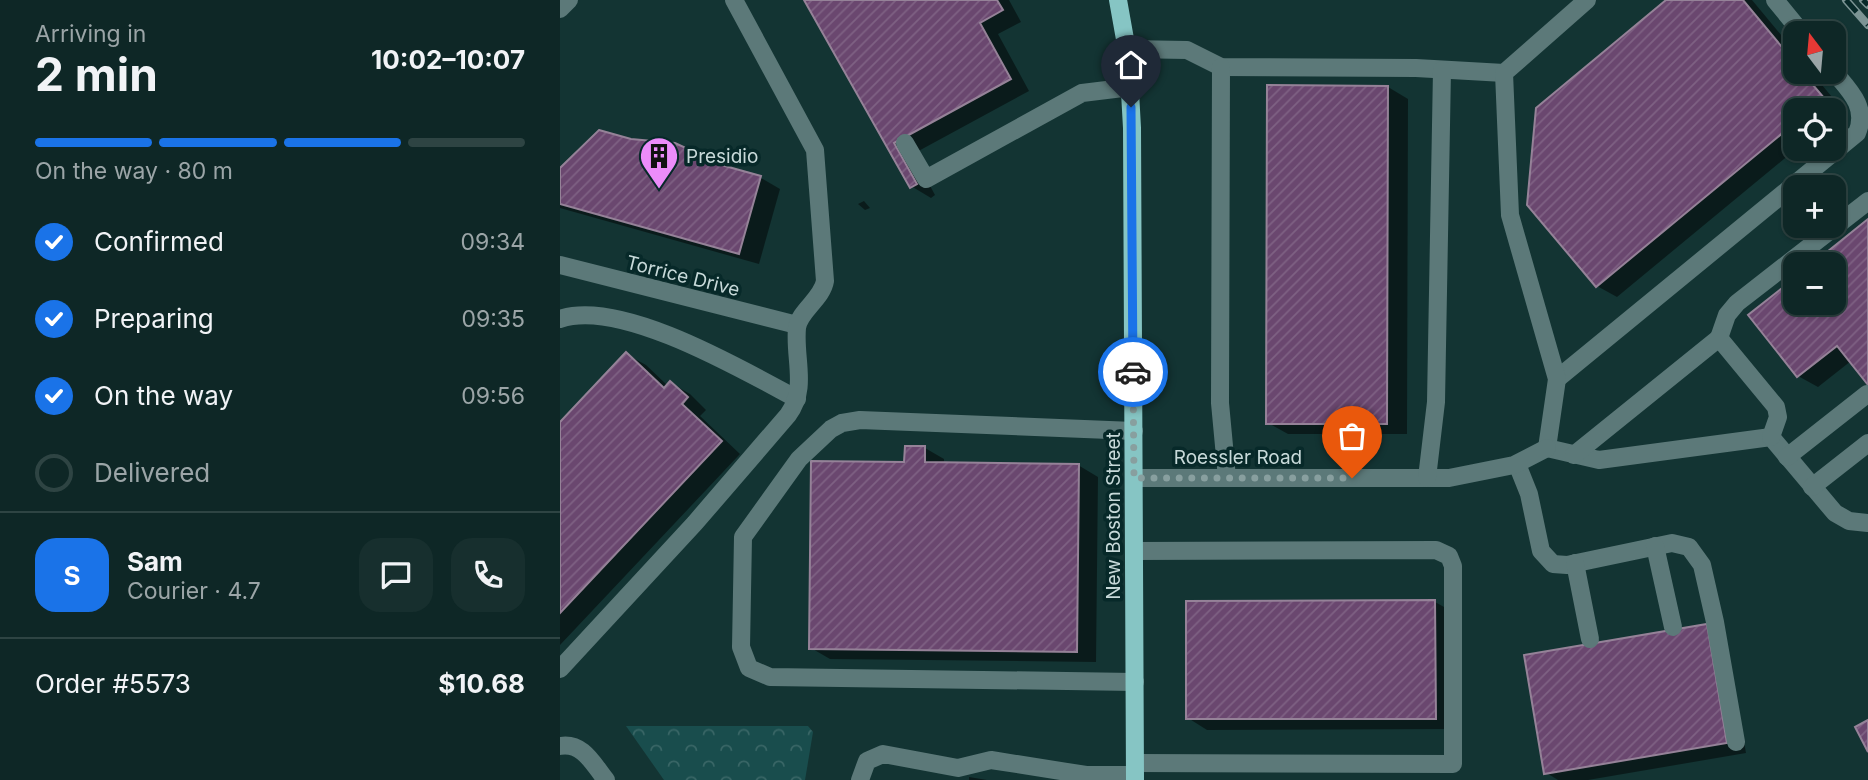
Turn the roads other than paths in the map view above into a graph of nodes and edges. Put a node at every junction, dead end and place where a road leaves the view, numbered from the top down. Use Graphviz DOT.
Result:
graph roads {
  1 [pos="569,0"];
  2 [pos="734,0"];
  3 [pos="1587,0"];
  4 [pos="1775,0"];
  5 [pos="1121,1"];
  6 [pos="560,9"];
  7 [pos="1792,21"];
  8 [pos="1127,49"];
  9 [pos="1221,67"];
  10 [pos="1442,69"];
  11 [pos="1504,73"];
  12 [pos="1843,84"];
  13 [pos="1130,87"];
  14 [pos="905,143"];
  15 [pos="1868,201"];
  16 [pos="560,265"];
  17 [pos="560,319"];
  18 [pos="797,325"];
  19 [pos="1719,338"];
  20 [pos="1557,379"];
  21 [pos="1867,394"];
  22 [pos="797,399"];
  23 [pos="1134,431"];
  24 [pos="1770,437"];
  25 [pos="1868,443"];
  26 [pos="1547,448"];
  27 [pos="1574,455"];
  28 [pos="1787,457"];
  29 [pos="1517,464"];
  30 [pos="1134,478"];
  31 [pos="1227,478"];
  32 [pos="1427,478"];
  33 [pos="1812,487"];
  34 [pos="1868,523"];
  35 [pos="1655,546"];
  36 [pos="1134,551"];
  37 [pos="1574,563"];
  38 [pos="1673,627"];
  39 [pos="1590,639"];
  40 [pos="560,669"];
  41 [pos="1135,682"];
  42 [pos="1736,742"];
  43 [pos="560,746"];
  44 [pos="1453,772"];
  45 [pos="1135,773"];
  46 [pos="606,780"];
  47 [pos="860,780"];
  1 -- 6 [label="street"];
  2 -- 18 [label="street"];
  3 -- 11 [label="street"];
  4 -- 7 [label="street"];
  5 -- 8 [label="main road, New Boston Street"];
  8 -- 9 [label="street"];
  8 -- 13 [label="main road, New Boston Street"];
  9 -- 10 [label="street"];
  9 -- 31 [label="street"];
  10 -- 11 [label="street"];
  10 -- 32 [label="street"];
  11 -- 20 [label="street"];
  12 -- 20 [label="street"];
  13 -- 14 [label="street"];
  13 -- 23 [label="main road, New Boston Street"];
  15 -- 19 [label="street"];
  16 -- 18 [label="street, Torrice Drive"];
  17 -- 22 [label="street"];
  18 -- 22 [label="street"];
  19 -- 24 [label="street"];
  19 -- 27 [label="street"];
  20 -- 26 [label="street"];
  21 -- 28 [label="street"];
  22 -- 40 [label="street"];
  23 -- 30 [label="main road, New Boston Street"];
  23 -- 41 [label="street"];
  24 -- 27 [label="street"];
  24 -- 28 [label="street"];
  25 -- 33 [label="street"];
  26 -- 27 [label="street"];
  26 -- 29 [label="street, Roessler Road"];
  28 -- 33 [label="street"];
  29 -- 32 [label="street, Roessler Road"];
  29 -- 37 [label="street"];
  30 -- 31 [label="street, Roessler Road"];
  30 -- 36 [label="main road, New Boston Street"];
  31 -- 32 [label="street, Roessler Road"];
  33 -- 34 [label="street"];
  35 -- 37 [label="street"];
  35 -- 38 [label="street"];
  35 -- 42 [label="street"];
  36 -- 41 [label="main road, New Boston Street"];
  36 -- 44 [label="street"];
  37 -- 39 [label="street"];
  41 -- 45 [label="main road, New Boston Street"];
  43 -- 46 [label="street"];
  44 -- 45 [label="street"];
  45 -- 47 [label="street"];
}
